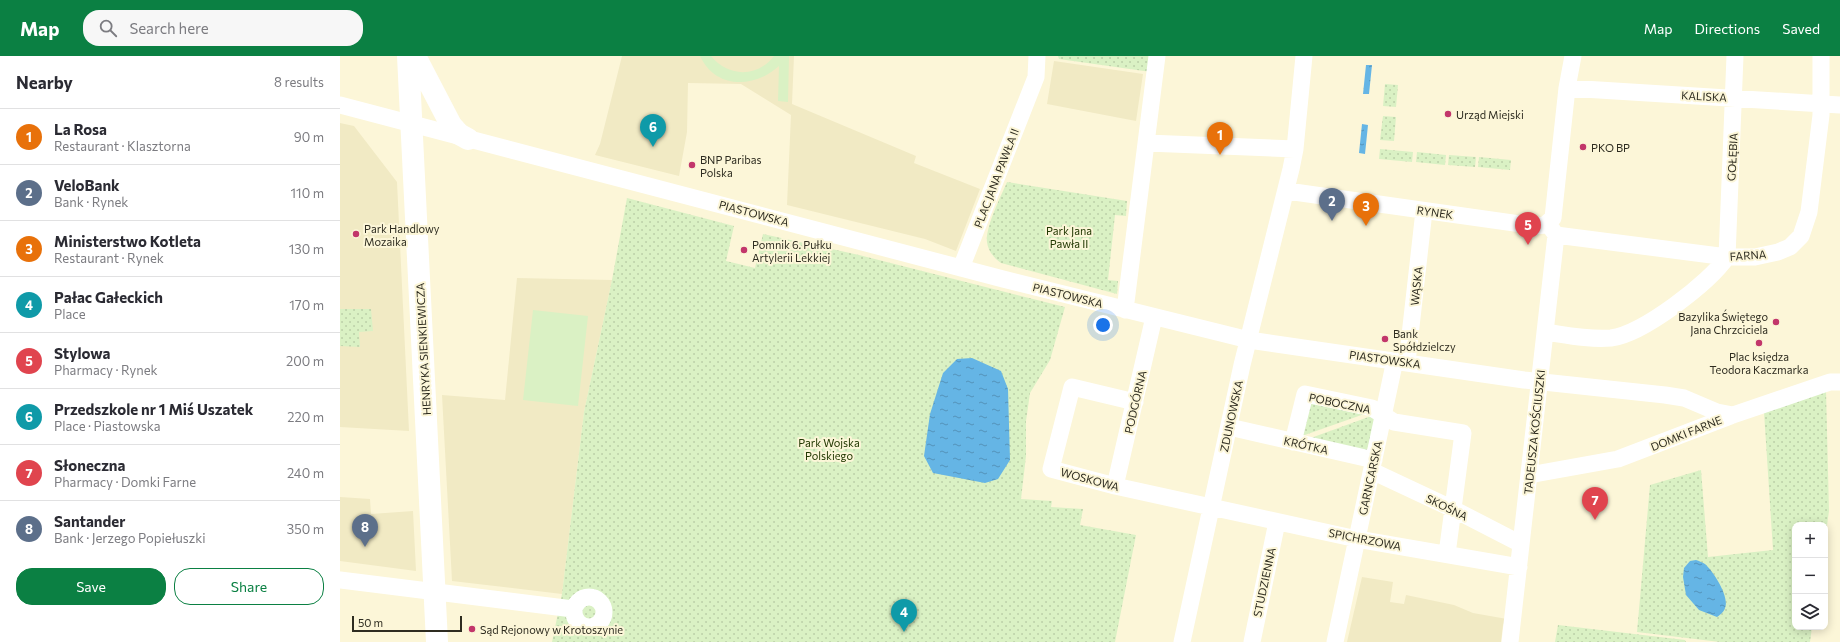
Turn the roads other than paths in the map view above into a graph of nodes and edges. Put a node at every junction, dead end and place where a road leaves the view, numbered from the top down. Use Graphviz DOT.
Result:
graph roads {
  1 [pos="408,56"];
  2 [pos="415,56"];
  3 [pos="1036,56"];
  4 [pos="1157,56"];
  5 [pos="1304,56"];
  6 [pos="1573,56"];
  7 [pos="1735,56"];
  8 [pos="1821,56"];
  9 [pos="1568,88"];
  10 [pos="1734,98"];
  11 [pos="1822,103"];
  12 [pos="340,105"];
  13 [pos="1840,105"];
  14 [pos="412,124"];
  15 [pos="468,139"];
  16 [pos="1147,143"];
  17 [pos="1295,149"];
  18 [pos="1286,191"];
  19 [pos="1424,211"];
  20 [pos="1552,229"];
  21 [pos="1727,257"];
  22 [pos="962,268"];
  23 [pos="1125,310"];
  24 [pos="1154,318"];
  25 [pos="1545,332"];
  26 [pos="1249,340"];
  27 [pos="1401,361"];
  28 [pos="1539,381"];
  29 [pos="1840,382"];
  30 [pos="1135,402"];
  31 [pos="1733,414"];
  32 [pos="1384,415"];
  33 [pos="1238,429"];
  34 [pos="1293,442"];
  35 [pos="1373,466"];
  36 [pos="1529,475"];
  37 [pos="1114,486"];
  38 [pos="1212,506"];
  39 [pos="1453,509"];
  40 [pos="1277,522"];
  41 [pos="1357,539"];
  42 [pos="1521,544"];
  43 [pos="1447,554"];
  44 [pos="1518,567"];
  45 [pos="340,580"];
  46 [pos="435,592"];
  47 [pos="573,609"];
  48 [pos="437,642"];
  49 [pos="1182,642"];
  50 [pos="1252,642"];
  51 [pos="1335,642"];
  52 [pos="1510,642"];
  1 -- 14 [label="main road, HENRYKA SIENKIEWICZA"];
  2 -- 15 [label="main road"];
  3 -- 22 [label="street, PLAC JANA PAWŁA II"];
  4 -- 16 [label="street"];
  5 -- 17 [label="street"];
  6 -- 9 [label="street"];
  7 -- 10 [label="street, GOŁĘBIA"];
  8 -- 11 [label="street, FARNA"];
  9 -- 10 [label="street, KALISKA"];
  9 -- 20 [label="street"];
  10 -- 11 [label="street, KALISKA"];
  10 -- 21 [label="street, GOŁĘBIA"];
  11 -- 13 [label="street, KALISKA"];
  11 -- 21 [label="street, FARNA"];
  12 -- 14 [label="street, PIASTOWSKA"];
  14 -- 15 [label="street, PIASTOWSKA"];
  14 -- 46 [label="main road, HENRYKA SIENKIEWICZA"];
  15 -- 22 [label="street, PIASTOWSKA"];
  16 -- 17 [label="street"];
  16 -- 23 [label="street"];
  17 -- 18 [label="street"];
  18 -- 19 [label="street, RYNEK"];
  18 -- 26 [label="street, ZDUNOWSKA"];
  19 -- 20 [label="street, RYNEK"];
  19 -- 27 [label="street, WĄSKA"];
  20 -- 21 [label="street, FARNA"];
  20 -- 25 [label="street, TADEUSZA KOŚCIUSZKI"];
  21 -- 25 [label="street"];
  22 -- 23 [label="street, PIASTOWSKA"];
  23 -- 24 [label="street, PIASTOWSKA"];
  24 -- 26 [label="street, PIASTOWSKA"];
  24 -- 30 [label="street, PODGÓRNA"];
  25 -- 28 [label="street, TADEUSZA KOŚCIUSZKI"];
  26 -- 27 [label="street, PIASTOWSKA"];
  26 -- 38 [label="street, ZDUNOWSKA"];
  27 -- 28 [label="street, PIASTOWSKA"];
  27 -- 32 [label="street, GARNCARSKA"];
  28 -- 31 [label="street, PIASTOWSKA"];
  28 -- 36 [label="street, TADEUSZA KOŚCIUSZKI"];
  29 -- 31 [label="street, DOMKI FARNE"];
  30 -- 37 [label="street, PODGÓRNA"];
  30 -- 37 [label="street, WOSKOWA"];
  31 -- 36 [label="street, DOMKI FARNE"];
  32 -- 34 [label="street, POBOCZNA"];
  32 -- 35 [label="street, GARNCARSKA"];
  32 -- 39 [label="street, POBOCZNA"];
  33 -- 34 [label="street, KRÓTKA"];
  34 -- 35 [label="street, KRÓTKA"];
  35 -- 39 [label="street, SKOŚNA"];
  35 -- 41 [label="street, GARNCARSKA"];
  36 -- 42 [label="street, TADEUSZA KOŚCIUSZKI"];
  37 -- 38 [label="street, WOSKOWA"];
  38 -- 40 [label="street, SPICHRZOWA"];
  38 -- 49 [label="street, ZDUNOWSKA"];
  39 -- 42 [label="street, SKOŚNA"];
  39 -- 43 [label="street"];
  40 -- 41 [label="street, SPICHRZOWA"];
  40 -- 50 [label="street, STUDZIENNA"];
  41 -- 43 [label="street, SPICHRZOWA"];
  41 -- 51 [label="street, GARNCARSKA"];
  42 -- 44 [label="street, TADEUSZA KOŚCIUSZKI"];
  43 -- 44 [label="street, SPICHRZOWA"];
  44 -- 52 [label="street, TADEUSZA KOŚCIUSZKI"];
  45 -- 46 [label="street"];
  46 -- 47 [label="street"];
  46 -- 48 [label="main road, HENRYKA SIENKIEWICZA"];
}
